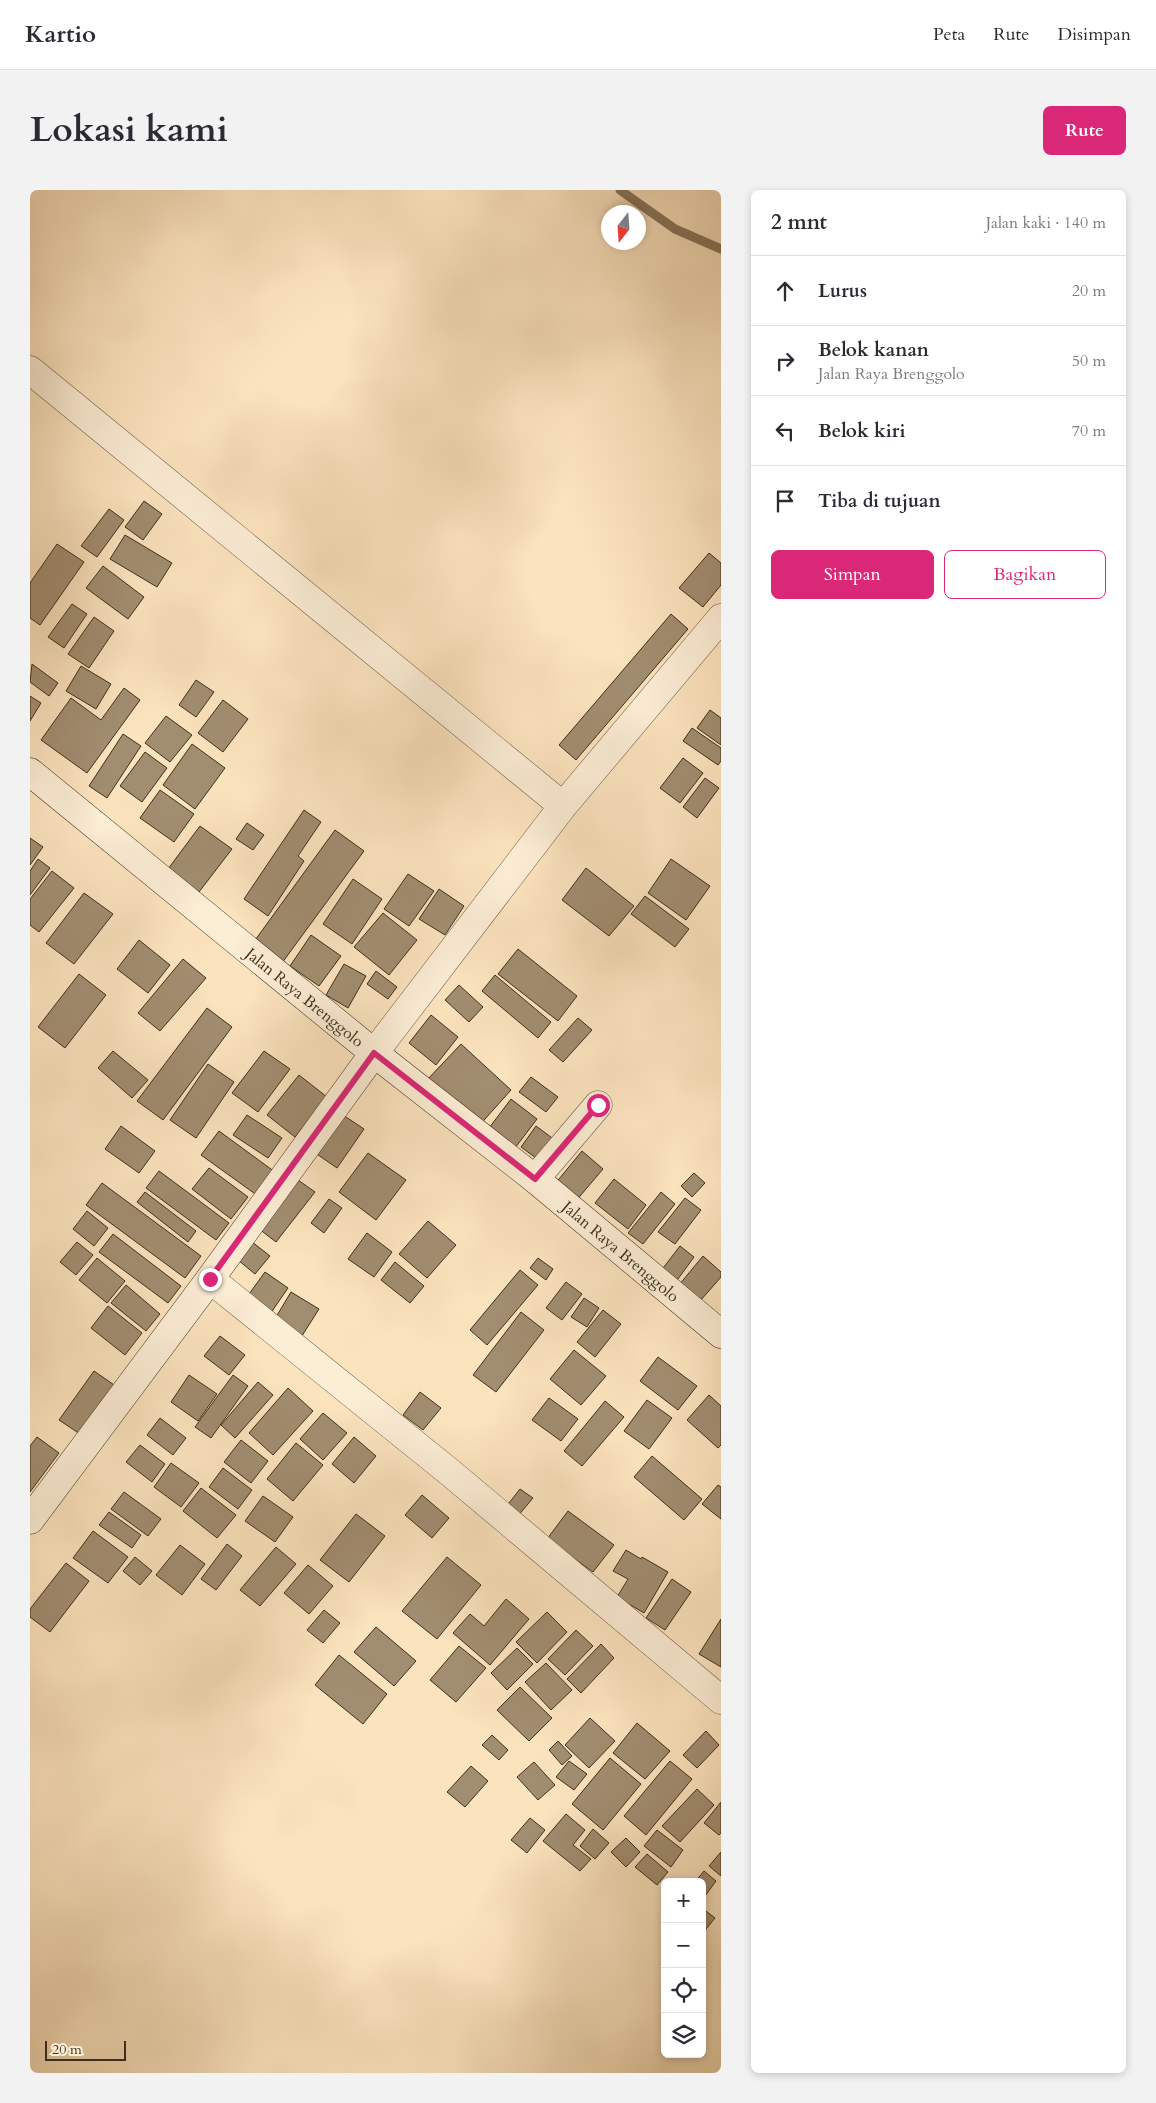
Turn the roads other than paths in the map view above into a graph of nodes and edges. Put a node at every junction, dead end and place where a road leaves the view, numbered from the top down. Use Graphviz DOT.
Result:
graph roads {
  1 [pos="30,370"];
  2 [pos="721,618"];
  3 [pos="30,772"];
  4 [pos="563,806"];
  5 [pos="374,1053"];
  6 [pos="598,1105"];
  7 [pos="535,1179"];
  8 [pos="210,1279"];
  9 [pos="721,1334"];
  10 [pos="30,1520"];
  11 [pos="721,1700"];
  1 -- 4 [label="street"];
  2 -- 4 [label="street"];
  3 -- 5 [label="street, Jalan Raya Brenggolo"];
  4 -- 5 [label="street"];
  5 -- 7 [label="street, Jalan Raya Brenggolo"];
  5 -- 8 [label="street"];
  6 -- 7 [label="street"];
  7 -- 9 [label="street, Jalan Raya Brenggolo"];
  8 -- 10 [label="street"];
  8 -- 11 [label="street"];
}
